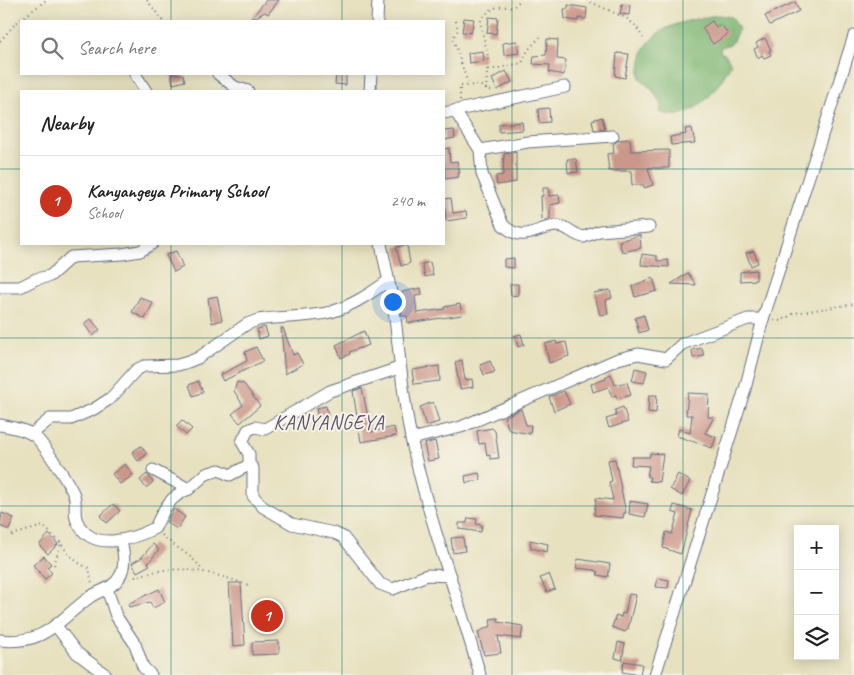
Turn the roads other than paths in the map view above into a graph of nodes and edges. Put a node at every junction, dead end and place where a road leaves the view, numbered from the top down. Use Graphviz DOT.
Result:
graph roads {
  1 [pos="378,0"];
  2 [pos="377,20"];
  3 [pos="854,36"];
  4 [pos="136,75"];
  5 [pos="219,75"];
  6 [pos="371,75"];
  7 [pos="564,88"];
  8 [pos="145,90"];
  9 [pos="244,90"];
  10 [pos="370,90"];
  11 [pos="454,111"];
  12 [pos="613,136"];
  13 [pos="480,150"];
  14 [pos="649,227"];
  15 [pos="150,245"];
  16 [pos="382,245"];
  17 [pos="388,280"];
  18 [pos="0,286"];
  19 [pos="764,319"];
  20 [pos="399,368"];
  21 [pos="0,425"];
  22 [pos="32,434"];
  23 [pos="412,439"];
  24 [pos="249,465"];
  25 [pos="153,470"];
  26 [pos="189,489"];
  27 [pos="121,541"];
  28 [pos="451,576"];
  29 [pos="107,589"];
  30 [pos="56,626"];
  31 [pos="0,640"];
  32 [pos="106,675"];
  33 [pos="151,675"];
  34 [pos="480,675"];
  35 [pos="655,675"];
  1 -- 2 [label="street"];
  3 -- 19 [label="street"];
  4 -- 8 [label="street"];
  5 -- 9 [label="street"];
  6 -- 10 [label="street"];
  7 -- 11 [label="street"];
  11 -- 13 [label="street"];
  12 -- 13 [label="street"];
  13 -- 14 [label="street"];
  15 -- 18 [label="street"];
  16 -- 17 [label="street"];
  17 -- 20 [label="street"];
  17 -- 22 [label="street"];
  19 -- 23 [label="street"];
  19 -- 35 [label="street"];
  20 -- 23 [label="street"];
  20 -- 24 [label="street"];
  21 -- 22 [label="street"];
  22 -- 27 [label="street"];
  23 -- 28 [label="street"];
  24 -- 26 [label="street"];
  24 -- 28 [label="street"];
  25 -- 26 [label="street"];
  26 -- 27 [label="street"];
  27 -- 29 [label="street"];
  28 -- 34 [label="street"];
  29 -- 30 [label="street"];
  29 -- 33 [label="street"];
  30 -- 31 [label="street"];
  30 -- 32 [label="street"];
}
